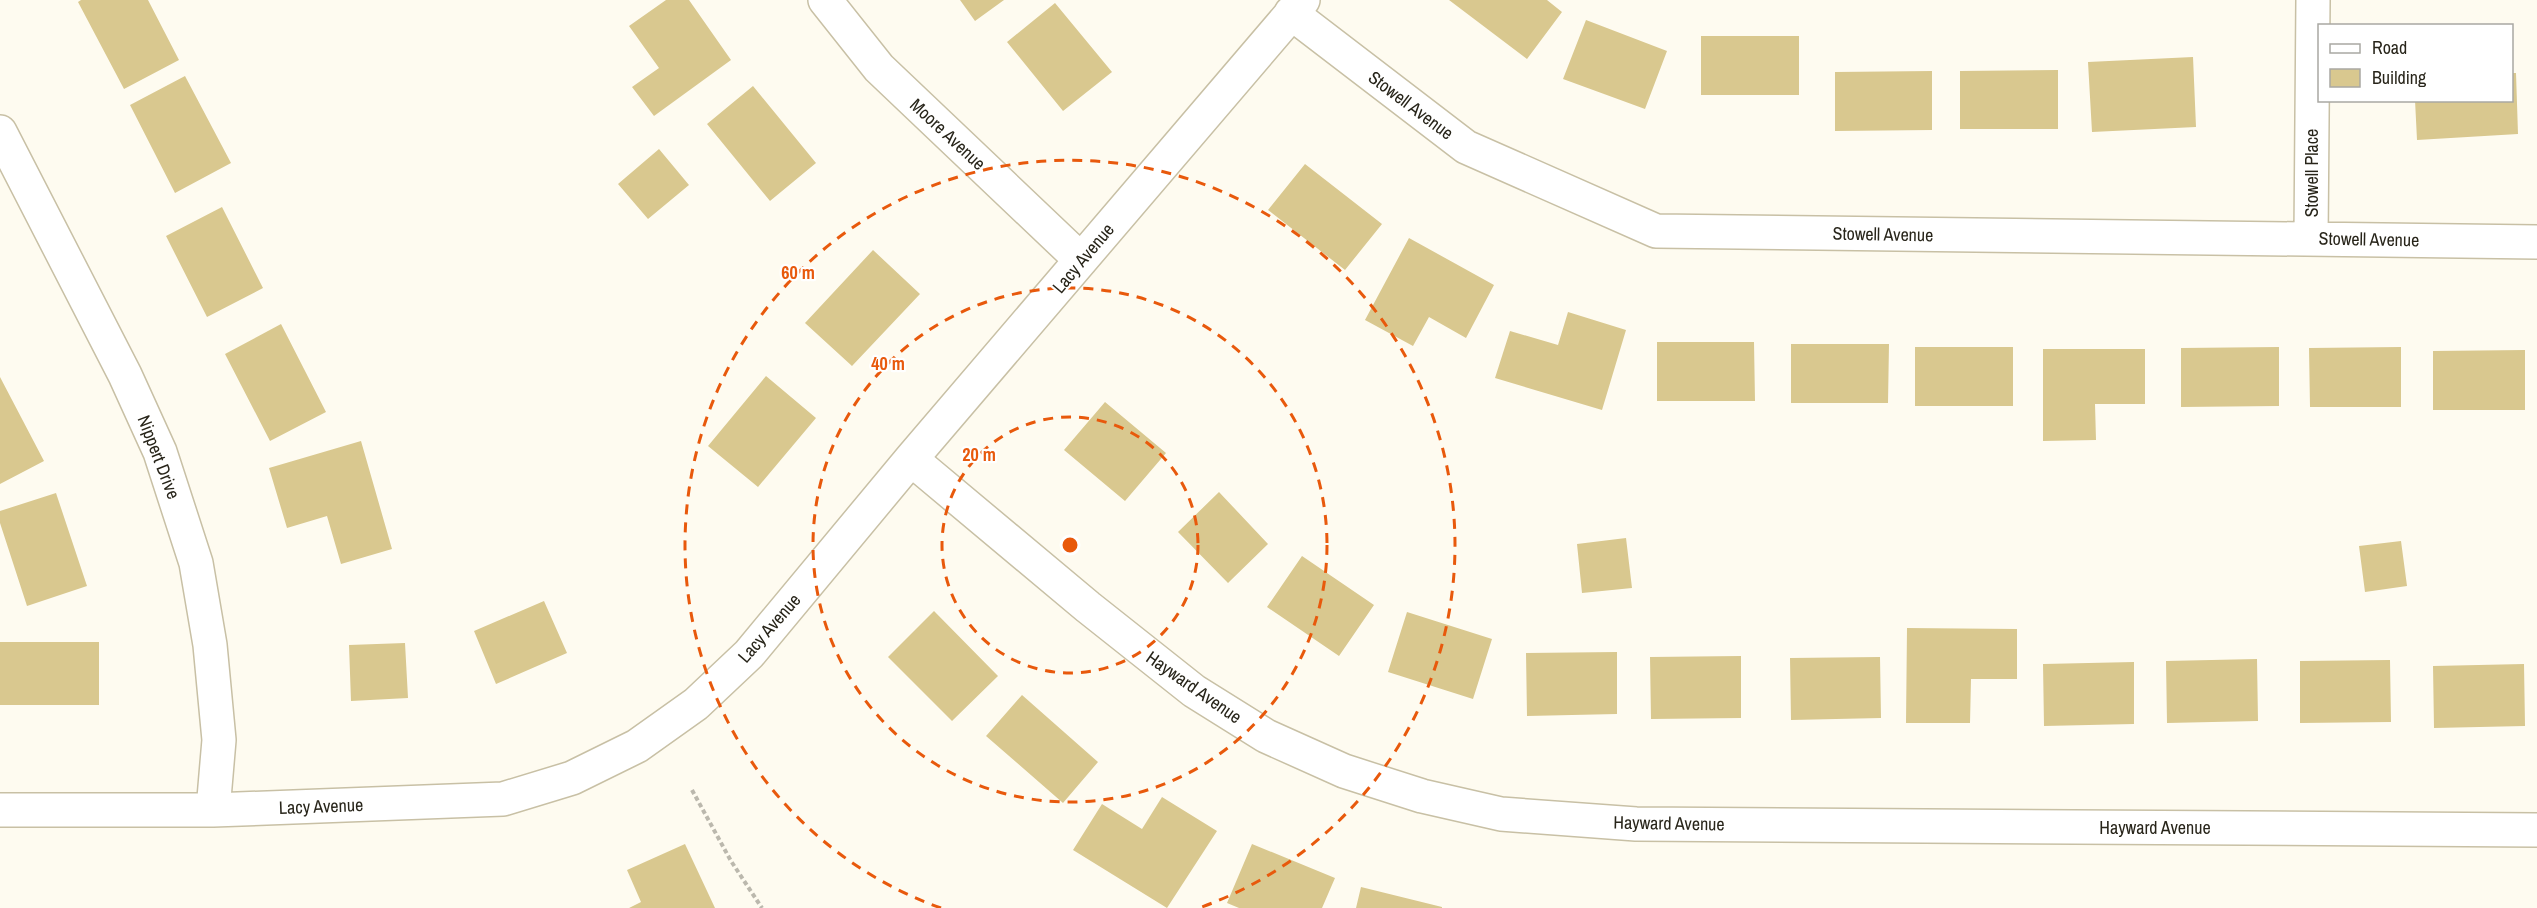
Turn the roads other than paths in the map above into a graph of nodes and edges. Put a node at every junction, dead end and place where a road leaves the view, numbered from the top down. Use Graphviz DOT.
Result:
graph roads {
  1 [pos="825,0"];
  2 [pos="2313,0"];
  3 [pos="1297,7"];
  4 [pos="0,132"];
  5 [pos="2311,238"];
  6 [pos="2537,242"];
  7 [pos="1081,260"];
  8 [pos="911,459"];
  9 [pos="0,810"];
  10 [pos="213,810"];
  11 [pos="2537,830"];
  1 -- 7 [label="street, Moore Avenue"];
  2 -- 5 [label="street, Stowell Place"];
  3 -- 5 [label="street, Stowell Avenue"];
  3 -- 7 [label="street, Lacy Avenue"];
  4 -- 10 [label="street, Nippert Drive"];
  5 -- 6 [label="street, Stowell Avenue"];
  7 -- 8 [label="street, Lacy Avenue"];
  8 -- 10 [label="street, Lacy Avenue"];
  8 -- 11 [label="street, Hayward Avenue"];
  9 -- 10 [label="street, Lacy Avenue"];
}
